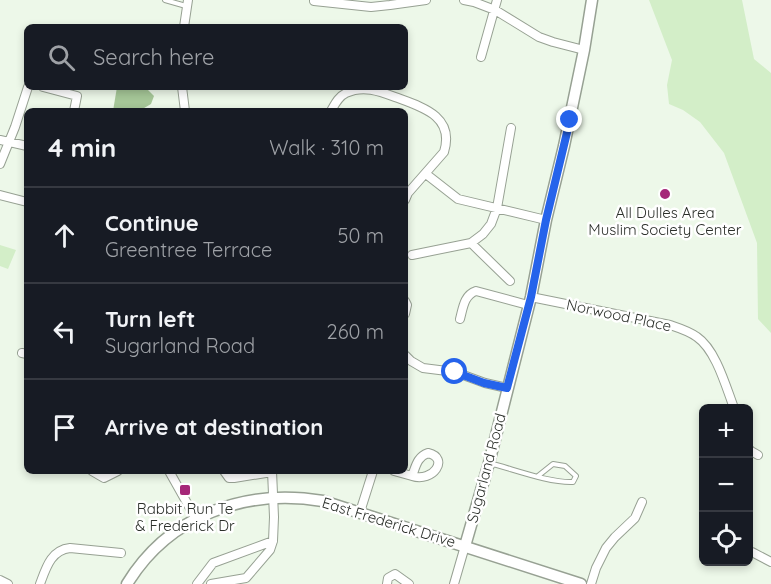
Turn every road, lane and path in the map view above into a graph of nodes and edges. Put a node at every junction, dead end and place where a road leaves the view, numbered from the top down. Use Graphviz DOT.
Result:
graph roads {
  1 [pos="165,0"];
  2 [pos="314,0"];
  3 [pos="426,0"];
  4 [pos="464,0"];
  5 [pos="497,0"];
  6 [pos="592,0"];
  7 [pos="187,3"];
  8 [pos="495,10"];
  9 [pos="184,24"];
  10 [pos="584,50"];
  11 [pos="482,57"];
  12 [pos="27,90"];
  13 [pos="54,90"];
  14 [pos="182,90"];
  15 [pos="360,90"];
  16 [pos="370,90"];
  17 [pos="75,108"];
  18 [pos="185,108"];
  19 [pos="333,108"];
  20 [pos="16,123"];
  21 [pos="24,125"];
  22 [pos="511,128"];
  23 [pos="0,140"];
  24 [pos="9,142"];
  25 [pos="24,145"];
  26 [pos="0,164"];
  27 [pos="426,174"];
  28 [pos="408,193"];
  29 [pos="0,195"];
  30 [pos="24,201"];
  31 [pos="497,208"];
  32 [pos="546,220"];
  33 [pos="471,243"];
  34 [pos="412,255"];
  35 [pos="510,281"];
  36 [pos="529,301"];
  37 [pos="460,319"];
  38 [pos="408,359"];
  39 [pos="507,388"];
  40 [pos="733,404"];
  41 [pos="753,452"];
  42 [pos="758,455"];
  43 [pos="489,463"];
  44 [pos="97,474"];
  45 [pos="111,474"];
  46 [pos="171,474"];
  47 [pos="226,474"];
  48 [pos="256,474"];
  49 [pos="272,474"];
  50 [pos="372,474"];
  51 [pos="405,474"];
  52 [pos="412,476"];
  53 [pos="538,476"];
  54 [pos="274,497"];
  55 [pos="642,502"];
  56 [pos="360,512"];
  57 [pos="196,519"];
  58 [pos="273,541"];
  59 [pos="465,546"];
  60 [pos="121,553"];
  61 [pos="753,553"];
  62 [pos="771,562"];
  63 [pos="0,580"];
  64 [pos="8,584"];
  65 [pos="40,584"];
  66 [pos="127,584"];
  67 [pos="197,584"];
  68 [pos="211,584"];
  69 [pos="387,584"];
  70 [pos="409,584"];
  71 [pos="454,584"];
  72 [pos="581,584"];
  73 [pos="591,584"];
  1 -- 7 [label="lane"];
  2 -- 3 [label="street"];
  4 -- 8 [label="street"];
  5 -- 8 [label="street"];
  6 -- 10 [label="street, Sugarland Road"];
  7 -- 9 [label="street"];
  8 -- 10 [label="street"];
  8 -- 11 [label="street"];
  10 -- 32 [label="street, Sugarland Road"];
  12 -- 20 [label="street"];
  13 -- 17 [label="street"];
  14 -- 18 [label="street"];
  15 -- 19 [label="street"];
  16 -- 27 [label="street"];
  20 -- 21 [label="street"];
  20 -- 24 [label="street"];
  22 -- 31 [label="street"];
  23 -- 24 [label="street"];
  24 -- 25 [label="street"];
  24 -- 26 [label="street"];
  27 -- 28 [label="street"];
  27 -- 31 [label="street"];
  29 -- 30 [label="street"];
  31 -- 32 [label="street"];
  31 -- 33 [label="street"];
  32 -- 36 [label="street, Sugarland Road"];
  33 -- 34 [label="street"];
  33 -- 35 [label="street"];
  36 -- 37 [label="street, Norwood Place"];
  36 -- 39 [label="street, Sugarland Road"];
  36 -- 40 [label="street, Norwood Place"];
  38 -- 39 [label="street"];
  39 -- 43 [label="street, Sugarland Road"];
  41 -- 42 [label="street"];
  43 -- 53 [label="lane"];
  43 -- 59 [label="street, Sugarland Road"];
  44 -- 45 [label="street"];
  46 -- 57 [label="street"];
  47 -- 48 [label="street"];
  49 -- 54 [label="street"];
  50 -- 56 [label="street"];
  51 -- 52 [label="street"];
  53 -- 53 [label="lane"];
  54 -- 56 [label="street, East Frederick Drive"];
  54 -- 57 [label="street, East Frederick Drive"];
  54 -- 58 [label="street"];
  55 -- 73 [label="street"];
  56 -- 59 [label="street, East Frederick Drive"];
  57 -- 66 [label="street, East Frederick Drive"];
  58 -- 67 [label="street"];
  58 -- 68 [label="street"];
  59 -- 71 [label="street, Sugarland Road"];
  59 -- 72 [label="street, East Frederick Drive"];
  60 -- 65 [label="street"];
  61 -- 62 [label="street"];
  63 -- 64 [label="street"];
  69 -- 70 [label="street"];
}
